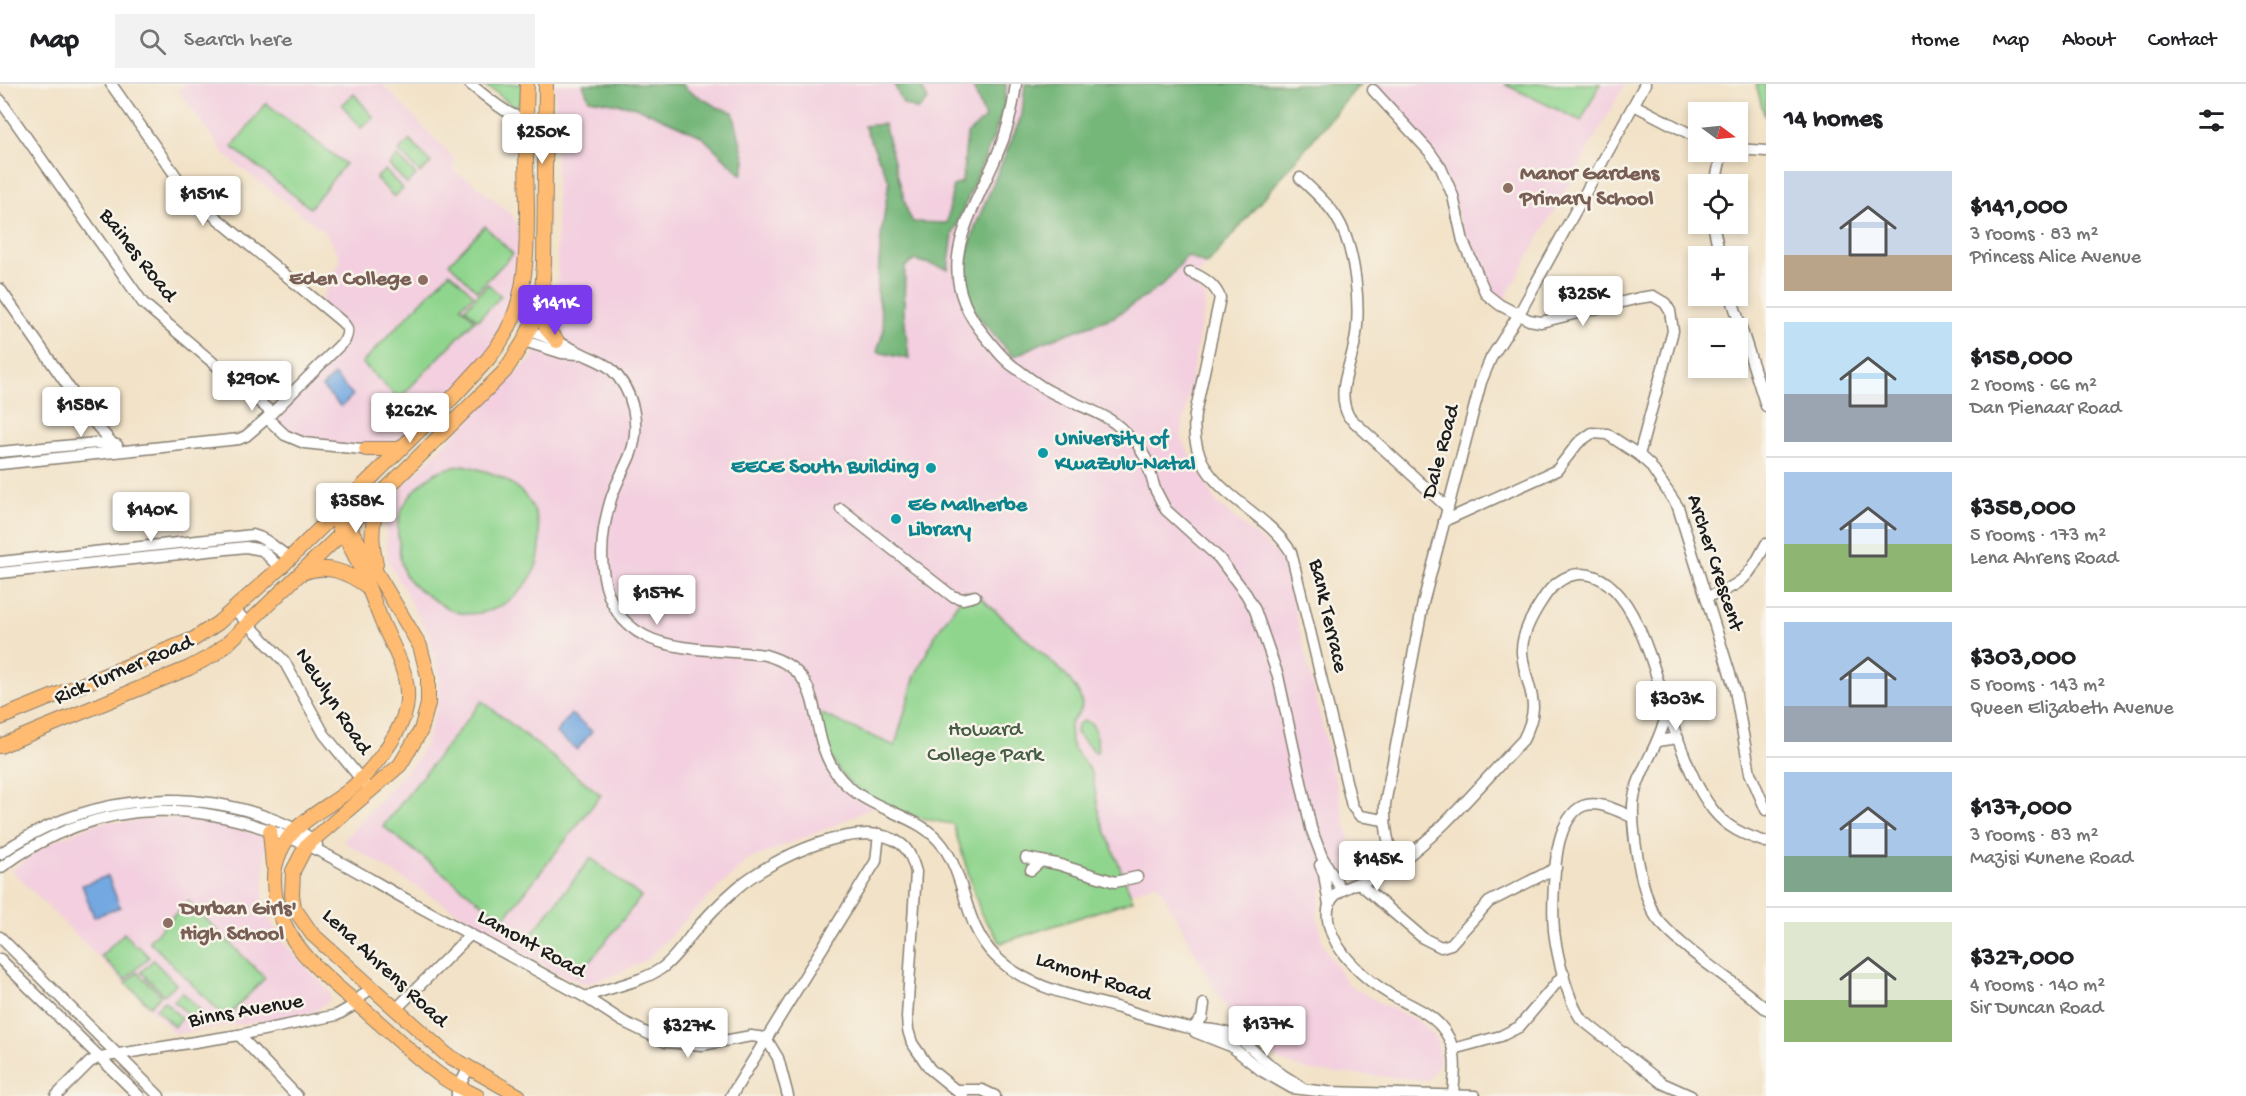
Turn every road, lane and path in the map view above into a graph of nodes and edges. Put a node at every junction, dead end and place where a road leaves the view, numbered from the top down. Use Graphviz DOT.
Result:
graph roads {
  1 [pos="111,84"];
  2 [pos="470,84"];
  3 [pos="527,84"];
  4 [pos="546,84"];
  5 [pos="1016,84"];
  6 [pos="1645,84"];
  7 [pos="1374,90"];
  8 [pos="0,100"];
  9 [pos="1634,105"];
  10 [pos="526,121"];
  11 [pos="546,123"];
  12 [pos="1688,133"];
  13 [pos="1748,150"];
  14 [pos="1766,151"];
  15 [pos="1300,178"];
  16 [pos="1190,272"];
  17 [pos="0,289"];
  18 [pos="541,305"];
  19 [pos="518,306"];
  20 [pos="1734,306"];
  21 [pos="1519,314"];
  22 [pos="524,334"];
  23 [pos="557,341"];
  24 [pos="583,354"];
  25 [pos="488,359"];
  26 [pos="1766,406"];
  27 [pos="269,415"];
  28 [pos="91,419"];
  29 [pos="113,444"];
  30 [pos="96,448"];
  31 [pos="366,449"];
  32 [pos="141,450"];
  33 [pos="0,452"];
  34 [pos="393,454"];
  35 [pos="1639,455"];
  36 [pos="0,464"];
  37 [pos="405,470"];
  38 [pos="381,494"];
  39 [pos="1448,508"];
  40 [pos="840,509"];
  41 [pos="335,513"];
  42 [pos="1443,521"];
  43 [pos="346,529"];
  44 [pos="222,537"];
  45 [pos="1766,544"];
  46 [pos="224,550"];
  47 [pos="291,558"];
  48 [pos="76,559"];
  49 [pos="0,562"];
  50 [pos="280,568"];
  51 [pos="0,573"];
  52 [pos="300,574"];
  53 [pos="374,583"];
  54 [pos="975,596"];
  55 [pos="1706,597"];
  56 [pos="397,606"];
  57 [pos="234,609"];
  58 [pos="380,615"];
  59 [pos="248,624"];
  60 [pos="1668,713"];
  61 [pos="0,718"];
  62 [pos="1678,738"];
  63 [pos="1657,741"];
  64 [pos="0,746"];
  65 [pos="1293,749"];
  66 [pos="360,779"];
  67 [pos="372,791"];
  68 [pos="176,805"];
  69 [pos="1766,810"];
  70 [pos="1632,817"];
  71 [pos="1384,820"];
  72 [pos="270,831"];
  73 [pos="292,834"];
  74 [pos="875,834"];
  75 [pos="34,839"];
  76 [pos="1766,842"];
  77 [pos="901,844"];
  78 [pos="313,846"];
  79 [pos="0,854"];
  80 [pos="1026,858"];
  81 [pos="876,861"];
  82 [pos="1041,861"];
  83 [pos="1396,865"];
  84 [pos="0,868"];
  85 [pos="1556,868"];
  86 [pos="1031,870"];
  87 [pos="274,874"];
  88 [pos="866,876"];
  89 [pos="1137,877"];
  90 [pos="1359,883"];
  91 [pos="1341,889"];
  92 [pos="1329,905"];
  93 [pos="470,935"];
  94 [pos="0,937"];
  95 [pos="0,959"];
  96 [pos="38,974"];
  97 [pos="1564,974"];
  98 [pos="27,986"];
  99 [pos="371,987"];
  100 [pos="585,997"];
  101 [pos="356,1002"];
  102 [pos="1204,1004"];
  103 [pos="1766,1008"];
  104 [pos="394,1010"];
  105 [pos="1190,1028"];
  106 [pos="239,1035"];
  107 [pos="766,1038"];
  108 [pos="1232,1040"];
  109 [pos="1453,1049"];
  110 [pos="117,1054"];
  111 [pos="100,1057"];
  112 [pos="468,1069"];
  113 [pos="458,1091"];
  114 [pos="1310,1092"];
  115 [pos="959,1093"];
  116 [pos="1453,1095"];
  117 [pos="56,1096"];
  118 [pos="139,1096"];
  119 [pos="159,1096"];
  120 [pos="297,1096"];
  121 [pos="477,1096"];
  122 [pos="519,1096"];
  123 [pos="731,1096"];
  124 [pos="788,1096"];
  125 [pos="995,1096"];
  126 [pos="1475,1096"];
  127 [pos="1691,1096"];
  1 -- 27 [label="street"];
  2 -- 10 [label="street"];
  3 -- 10 [label="main road, Rick Turner Road"];
  4 -- 11 [label="main road, Rick Turner Road"];
  5 -- 65 [label="street"];
  6 -- 9 [label="street, Dale Road"];
  7 -- 21 [label="street"];
  8 -- 27 [label="street, Baines Road"];
  9 -- 12 [label="street"];
  9 -- 21 [label="street, Dale Road"];
  10 -- 11 [label="street"];
  10 -- 19 [label="main road, Rick Turner Road"];
  11 -- 18 [label="main road, Rick Turner Road"];
  13 -- 14 [label="street"];
  15 -- 39 [label="street"];
  16 -- 71 [label="street, Bank Terrace"];
  17 -- 28 [label="street"];
  18 -- 22 [label="main road, Rick Turner Road"];
  18 -- 23 [label="main road"];
  19 -- 22 [label="main road"];
  19 -- 25 [label="main road, Rick Turner Road"];
  20 -- 26 [label="street"];
  21 -- 35 [label="street"];
  21 -- 39 [label="street, Dale Road"];
  22 -- 23 [label="street, Lamont Road"];
  22 -- 24 [label="street"];
  22 -- 25 [label="main road"];
  22 -- 37 [label="main road, Rick Turner Road"];
  23 -- 24 [label="street, Lamont Road"];
  24 -- 105 [label="street, Lamont Road"];
  25 -- 34 [label="main road, Rick Turner Road"];
  27 -- 31 [label="street, Baines Road"];
  27 -- 32 [label="street"];
  28 -- 29 [label="street"];
  28 -- 30 [label="street"];
  29 -- 30 [label="street"];
  29 -- 32 [label="street"];
  30 -- 32 [label="street"];
  30 -- 33 [label="street"];
  30 -- 36 [label="street"];
  31 -- 34 [label="main road"];
  34 -- 37 [label="street"];
  34 -- 41 [label="main road, Rick Turner Road"];
  35 -- 42 [label="street, Archer Crescent"];
  35 -- 55 [label="street, Archer Crescent"];
  37 -- 38 [label="main road, Rick Turner Road"];
  38 -- 43 [label="main road, Rick Turner Road"];
  38 -- 53 [label="main road"];
  39 -- 42 [label="street, Dale Road"];
  40 -- 54 [label="street"];
  41 -- 43 [label="main road, Lena Ahrens Road"];
  41 -- 47 [label="main road, Rick Turner Road"];
  42 -- 71 [label="street, Dale Road"];
  43 -- 52 [label="main road, Rick Turner Road"];
  43 -- 53 [label="main road, Lena Ahrens Road"];
  44 -- 46 [label="street"];
  44 -- 47 [label="street"];
  44 -- 48 [label="street"];
  45 -- 55 [label="street"];
  46 -- 48 [label="street"];
  46 -- 50 [label="street"];
  47 -- 50 [label="main road, Rick Turner Road"];
  48 -- 49 [label="street"];
  48 -- 51 [label="street"];
  50 -- 57 [label="main road, Rick Turner Road"];
  52 -- 53 [label="main road"];
  52 -- 59 [label="main road, Rick Turner Road"];
  53 -- 56 [label="main road, Lena Ahrens Road"];
  53 -- 58 [label="main road, Lena Ahrens Road"];
  55 -- 69 [label="street, Archer Crescent"];
  56 -- 58 [label="main road"];
  56 -- 67 [label="main road, Lena Ahrens Road"];
  57 -- 59 [label="street, Newlyn Road"];
  57 -- 61 [label="main road, Rick Turner Road"];
  58 -- 66 [label="main road, Lena Ahrens Road"];
  59 -- 64 [label="main road, Rick Turner Road"];
  59 -- 66 [label="street, Newlyn Road"];
  60 -- 62 [label="street"];
  60 -- 63 [label="street"];
  60 -- 83 [label="street"];
  62 -- 63 [label="street"];
  62 -- 76 [label="street"];
  63 -- 70 [label="street"];
  65 -- 91 [label="street"];
  65 -- 92 [label="street"];
  66 -- 67 [label="street, Newlyn Road"];
  66 -- 73 [label="main road, Lena Ahrens Road"];
  67 -- 78 [label="main road, Lena Ahrens Road"];
  68 -- 72 [label="street"];
  68 -- 73 [label="street"];
  68 -- 75 [label="street"];
  70 -- 85 [label="street"];
  70 -- 103 [label="street"];
  71 -- 83 [label="street, Dale Road"];
  72 -- 73 [label="street"];
  72 -- 87 [label="main road"];
  73 -- 78 [label="street, Lamont Road"];
  73 -- 87 [label="main road, Lena Ahrens Road"];
  74 -- 77 [label="street"];
  74 -- 81 [label="street"];
  74 -- 88 [label="street"];
  74 -- 100 [label="street, Lamont Road"];
  75 -- 79 [label="street"];
  75 -- 84 [label="street"];
  77 -- 81 [label="street"];
  77 -- 115 [label="street"];
  78 -- 93 [label="street, Lamont Road"];
  78 -- 99 [label="main road, Lena Ahrens Road"];
  80 -- 82 [label="street"];
  81 -- 88 [label="street"];
  82 -- 86 [label="street"];
  82 -- 89 [label="street"];
  83 -- 90 [label="street"];
  85 -- 90 [label="street"];
  85 -- 97 [label="street"];
  87 -- 101 [label="main road, Lena Ahrens Road"];
  88 -- 107 [label="street"];
  90 -- 91 [label="street"];
  91 -- 92 [label="street"];
  92 -- 109 [label="street"];
  93 -- 100 [label="street, Lamont Road"];
  93 -- 104 [label="street"];
  94 -- 96 [label="street"];
  95 -- 98 [label="street"];
  96 -- 98 [label="street"];
  96 -- 110 [label="street"];
  97 -- 109 [label="street"];
  97 -- 127 [label="street"];
  98 -- 111 [label="street"];
  99 -- 101 [label="street, Binns Avenue"];
  99 -- 104 [label="main road, Lena Ahrens Road"];
  100 -- 107 [label="street"];
  101 -- 106 [label="street, Binns Avenue"];
  101 -- 113 [label="main road, Lena Ahrens Road"];
  102 -- 105 [label="street"];
  104 -- 112 [label="main road, Lena Ahrens Road"];
  105 -- 108 [label="street, Lamont Road"];
  105 -- 108 [label="street, Lamont Road"];
  106 -- 110 [label="street, Binns Avenue"];
  106 -- 120 [label="street"];
  107 -- 123 [label="street"];
  107 -- 124 [label="street"];
  108 -- 114 [label="street"];
  109 -- 116 [label="street"];
  110 -- 111 [label="street, Binns Avenue"];
  110 -- 119 [label="street"];
  111 -- 117 [label="street"];
  111 -- 118 [label="street"];
  112 -- 113 [label="street"];
  112 -- 122 [label="main road, Lena Ahrens Road"];
  113 -- 121 [label="main road, Lena Ahrens Road"];
  114 -- 116 [label="street"];
  115 -- 125 [label="street"];
  116 -- 126 [label="street"];
}
